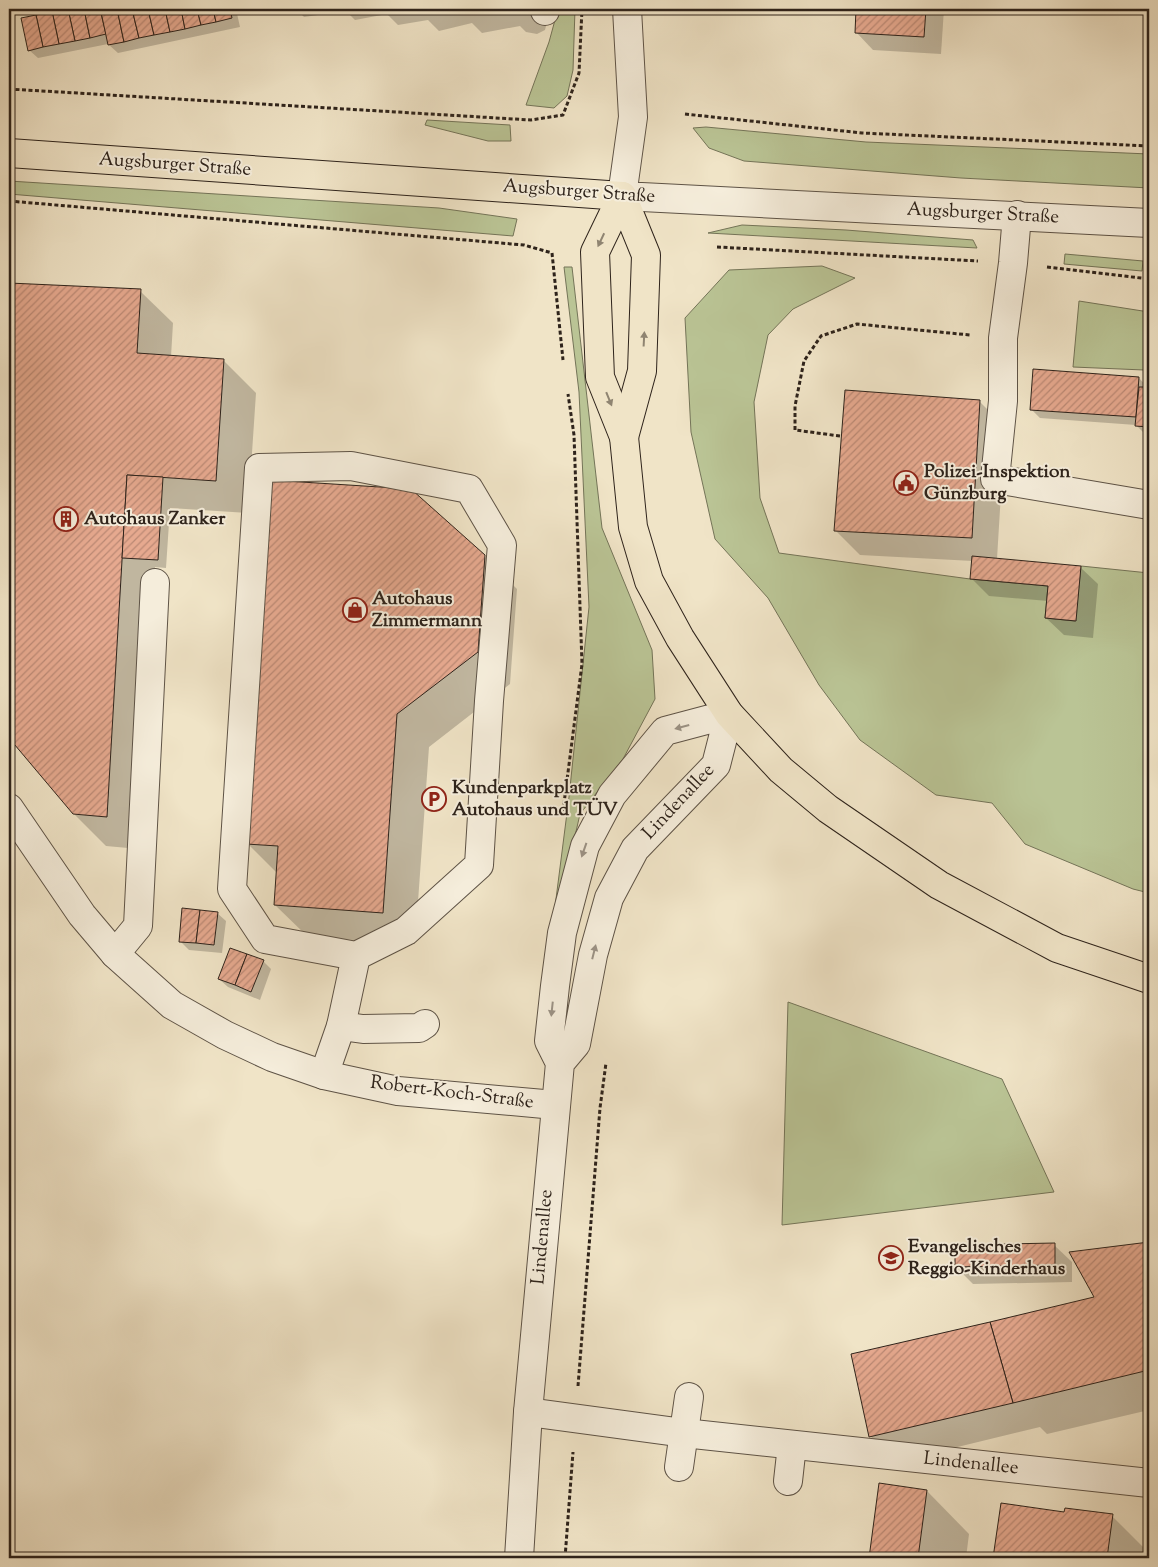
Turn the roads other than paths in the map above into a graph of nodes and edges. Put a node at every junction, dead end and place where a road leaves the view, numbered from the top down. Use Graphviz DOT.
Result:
graph roads {
  1 [pos="627,9"];
  2 [pos="9,154"];
  3 [pos="622,196"];
  4 [pos="1017,215"];
  5 [pos="1149,223"];
  6 [pos="624,437"];
  7 [pos="1149,505"];
  8 [pos="154,583"];
  9 [pos="729,714"];
  10 [pos="9,808"];
  11 [pos="115,954"];
  12 [pos="356,956"];
  13 [pos="1149,980"];
  14 [pos="425,1024"];
  15 [pos="341,1026"];
  16 [pos="560,1063"];
  17 [pos="324,1074"];
  18 [pos="555,1105"];
  19 [pos="689,1397"];
  20 [pos="528,1412"];
  21 [pos="684,1433"];
  22 [pos="792,1445"];
  23 [pos="679,1467"];
  24 [pos="788,1481"];
  25 [pos="1149,1482"];
  26 [pos="519,1558"];
  1 -- 3 [label="street"];
  2 -- 3 [label="main road, Augsburger Straße"];
  3 -- 4 [label="street, Augsburger Straße"];
  6 -- 3 [label="main road, one-way"];
  3 -- 6 [label="main road, one-way"];
  4 -- 5 [label="street, Augsburger Straße"];
  4 -- 7 [label="street"];
  6 -- 9 [label="main road"];
  8 -- 11 [label="street"];
  9 -- 13 [label="main road"];
  16 -- 9 [label="street, Lindenallee, one-way"];
  9 -- 16 [label="street, one-way"];
  10 -- 11 [label="street, Robert-Koch-Straße"];
  11 -- 17 [label="street, Robert-Koch-Straße"];
  12 -- 12 [label="street"];
  12 -- 15 [label="street"];
  14 -- 15 [label="street"];
  15 -- 17 [label="street"];
  16 -- 18 [label="street, Lindenallee"];
  17 -- 18 [label="street, Robert-Koch-Straße"];
  18 -- 20 [label="street, Lindenallee"];
  19 -- 21 [label="street"];
  20 -- 21 [label="street, Lindenallee"];
  20 -- 26 [label="street, Lindenallee"];
  21 -- 22 [label="street, Lindenallee"];
  21 -- 23 [label="street"];
  22 -- 24 [label="street"];
  22 -- 25 [label="street, Lindenallee"];
}
